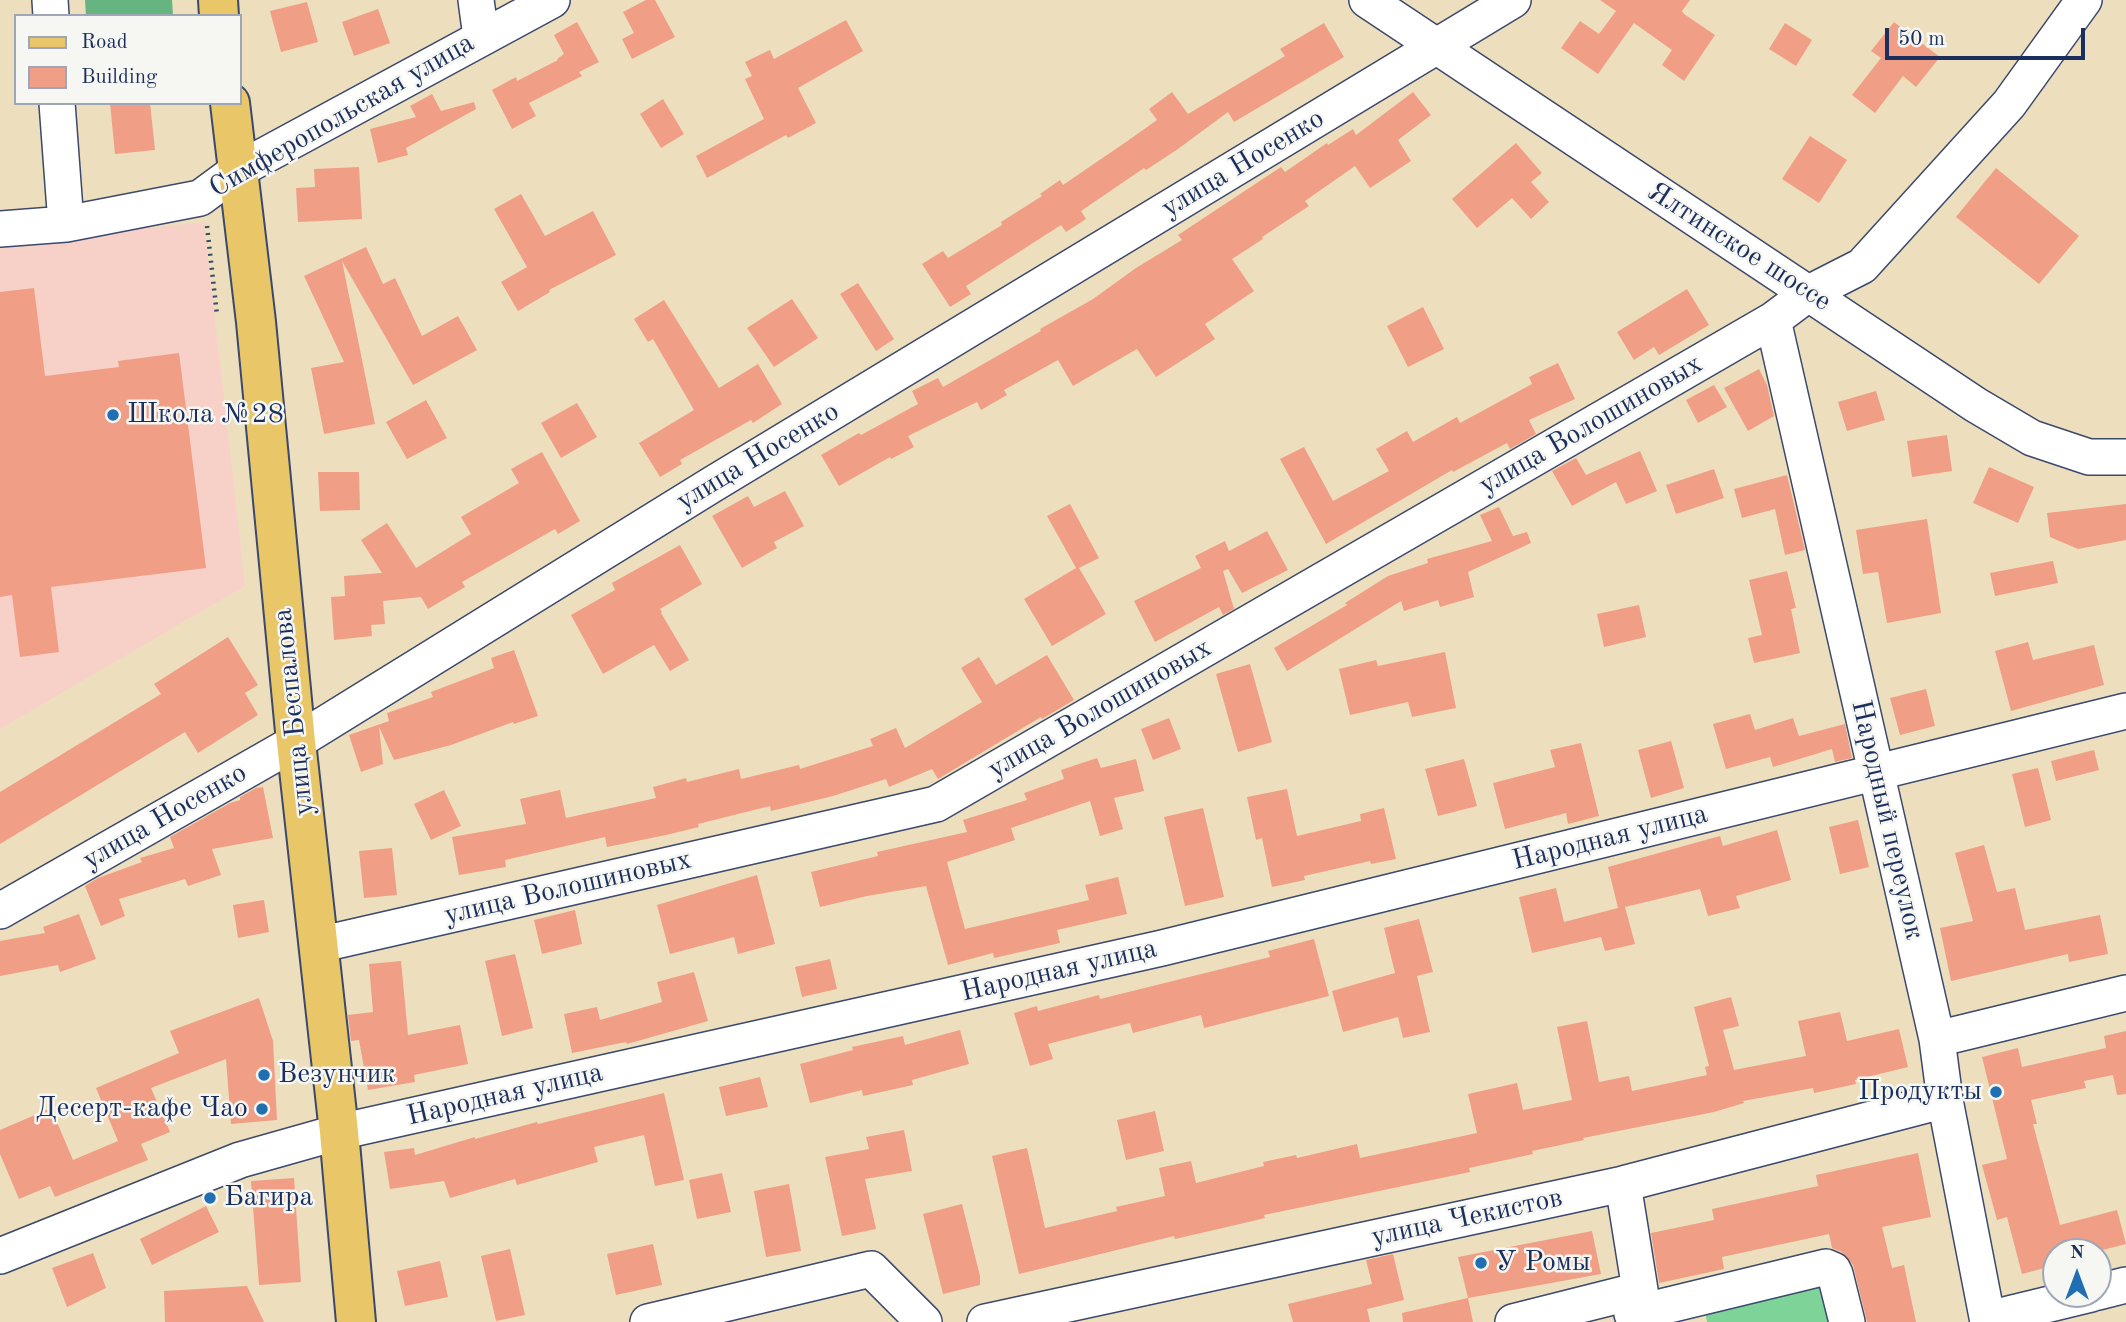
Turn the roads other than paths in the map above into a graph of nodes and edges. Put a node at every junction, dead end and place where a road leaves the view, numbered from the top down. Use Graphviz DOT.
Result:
graph roads {
  1 [pos="476,0"];
  2 [pos="552,0"];
  3 [pos="1367,0"];
  4 [pos="1513,0"];
  5 [pos="2084,0"];
  6 [pos="481,37"];
  7 [pos="1436,47"];
  8 [pos="57,105"];
  9 [pos="230,105"];
  10 [pos="238,170"];
  11 [pos="66,224"];
  12 [pos="0,229"];
  13 [pos="1810,293"];
  14 [pos="1773,320"];
  15 [pos="2126,457"];
  16 [pos="2126,711"];
  17 [pos="296,742"];
  18 [pos="1876,772"];
  19 [pos="0,911"];
  20 [pos="318,945"];
  21 [pos="2126,993"];
  22 [pos="1937,1039"];
  23 [pos="1945,1100"];
  24 [pos="339,1132"];
  25 [pos="1623,1184"];
  26 [pos="0,1255"];
  27 [pos="2042,1307"];
  28 [pos="1635,1309"];
  29 [pos="1988,1321"];
  30 [pos="356,1322"];
  31 [pos="648,1322"];
  32 [pos="924,1322"];
  33 [pos="985,1322"];
  34 [pos="1513,1322"];
  35 [pos="1847,1322"];
  1 -- 6 [label="street"];
  2 -- 6 [label="street, Симферопольская улица"];
  3 -- 7 [label="street, Ялтинское шоссе"];
  4 -- 7 [label="street, улица Носенко"];
  5 -- 13 [label="street, улица Волошиновых"];
  6 -- 10 [label="street, Симферопольская улица"];
  7 -- 13 [label="street, Ялтинское шоссе"];
  7 -- 17 [label="street, улица Носенко"];
  8 -- 11 [label="street"];
  9 -- 10 [label="main road, улица Беспалова"];
  10 -- 11 [label="street, Симферопольская улица"];
  10 -- 17 [label="main road, улица Беспалова"];
  11 -- 12 [label="street, Симферопольская улица"];
  13 -- 14 [label="street, улица Волошиновых"];
  13 -- 15 [label="street, Ялтинское шоссе"];
  14 -- 18 [label="street, Народный переулок"];
  14 -- 20 [label="street, улица Волошиновых"];
  16 -- 18 [label="street, Народная улица"];
  17 -- 19 [label="street, улица Носенко"];
  17 -- 20 [label="main road, улица Беспалова"];
  18 -- 22 [label="street, Народный переулок"];
  18 -- 24 [label="street, Народная улица"];
  20 -- 24 [label="main road, улица Беспалова"];
  21 -- 22 [label="street"];
  22 -- 23 [label="street, Народный переулок"];
  23 -- 25 [label="street, улица Чекистов"];
  23 -- 29 [label="street, Народный переулок"];
  24 -- 26 [label="street, Народная улица"];
  24 -- 30 [label="main road, улица Беспалова"];
  25 -- 28 [label="street"];
  25 -- 33 [label="street, улица Чекистов"];
  27 -- 29 [label="street"];
  28 -- 34 [label="street"];
  28 -- 35 [label="street"];
  31 -- 32 [label="street"];
}
